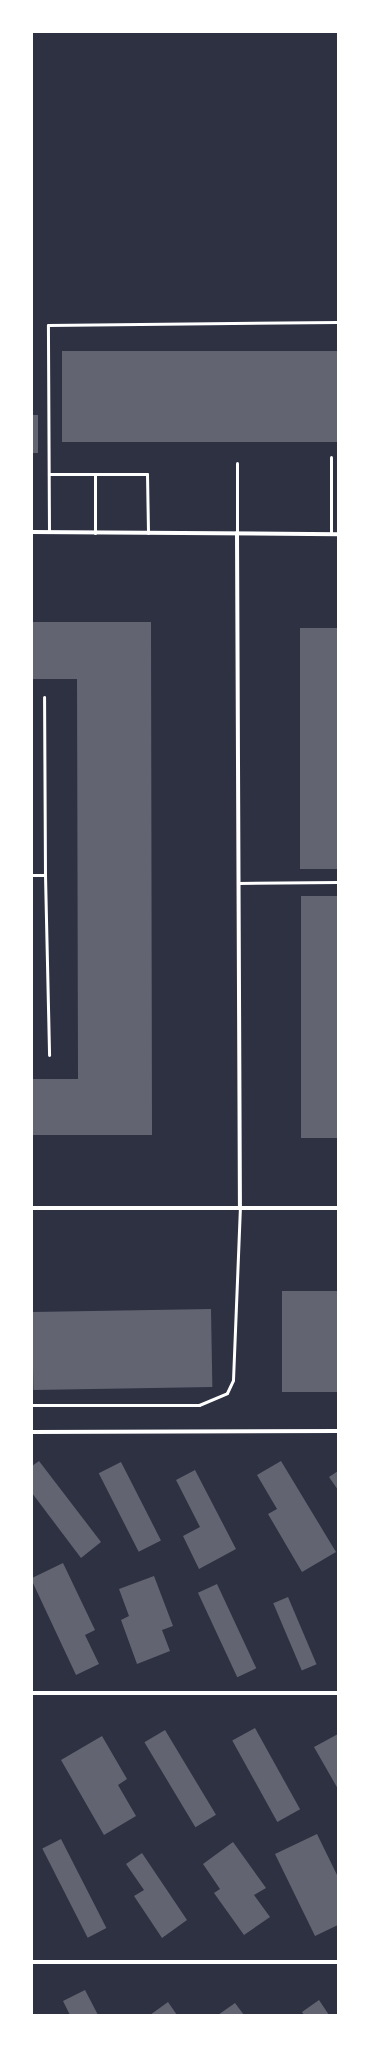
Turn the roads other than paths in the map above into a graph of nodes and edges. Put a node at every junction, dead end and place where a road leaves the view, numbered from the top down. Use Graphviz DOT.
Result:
graph roads {
  1 [pos="338,322"];
  2 [pos="331,457"];
  3 [pos="237,463"];
  4 [pos="49,474"];
  5 [pos="95,474"];
  6 [pos="32,532"];
  7 [pos="49,532"];
  8 [pos="95,533"];
  9 [pos="148,533"];
  10 [pos="237,533"];
  11 [pos="331,534"];
  12 [pos="338,534"];
  13 [pos="44,697"];
  14 [pos="32,875"];
  15 [pos="45,875"];
  16 [pos="338,882"];
  17 [pos="238,883"];
  18 [pos="49,1054"];
  19 [pos="32,1208"];
  20 [pos="240,1208"];
  21 [pos="338,1208"];
  22 [pos="32,1405"];
  23 [pos="338,1431"];
  24 [pos="32,1432"];
  25 [pos="32,1693"];
  26 [pos="338,1693"];
  27 [pos="32,1962"];
  28 [pos="338,1962"];
  1 -- 4 [label="lane"];
  2 -- 11 [label="lane"];
  3 -- 10 [label="lane"];
  4 -- 5 [label="lane"];
  4 -- 7 [label="lane"];
  5 -- 8 [label="lane"];
  5 -- 9 [label="lane"];
  6 -- 7 [label="street"];
  7 -- 8 [label="street"];
  8 -- 9 [label="street"];
  9 -- 10 [label="street"];
  10 -- 11 [label="street"];
  10 -- 17 [label="street"];
  11 -- 12 [label="street"];
  13 -- 15 [label="lane"];
  14 -- 15 [label="lane"];
  15 -- 18 [label="lane"];
  16 -- 17 [label="lane"];
  17 -- 20 [label="street"];
  19 -- 20 [label="street"];
  20 -- 21 [label="street"];
  20 -- 22 [label="lane"];
  23 -- 24 [label="street"];
  25 -- 26 [label="street"];
  27 -- 28 [label="street"];
}
